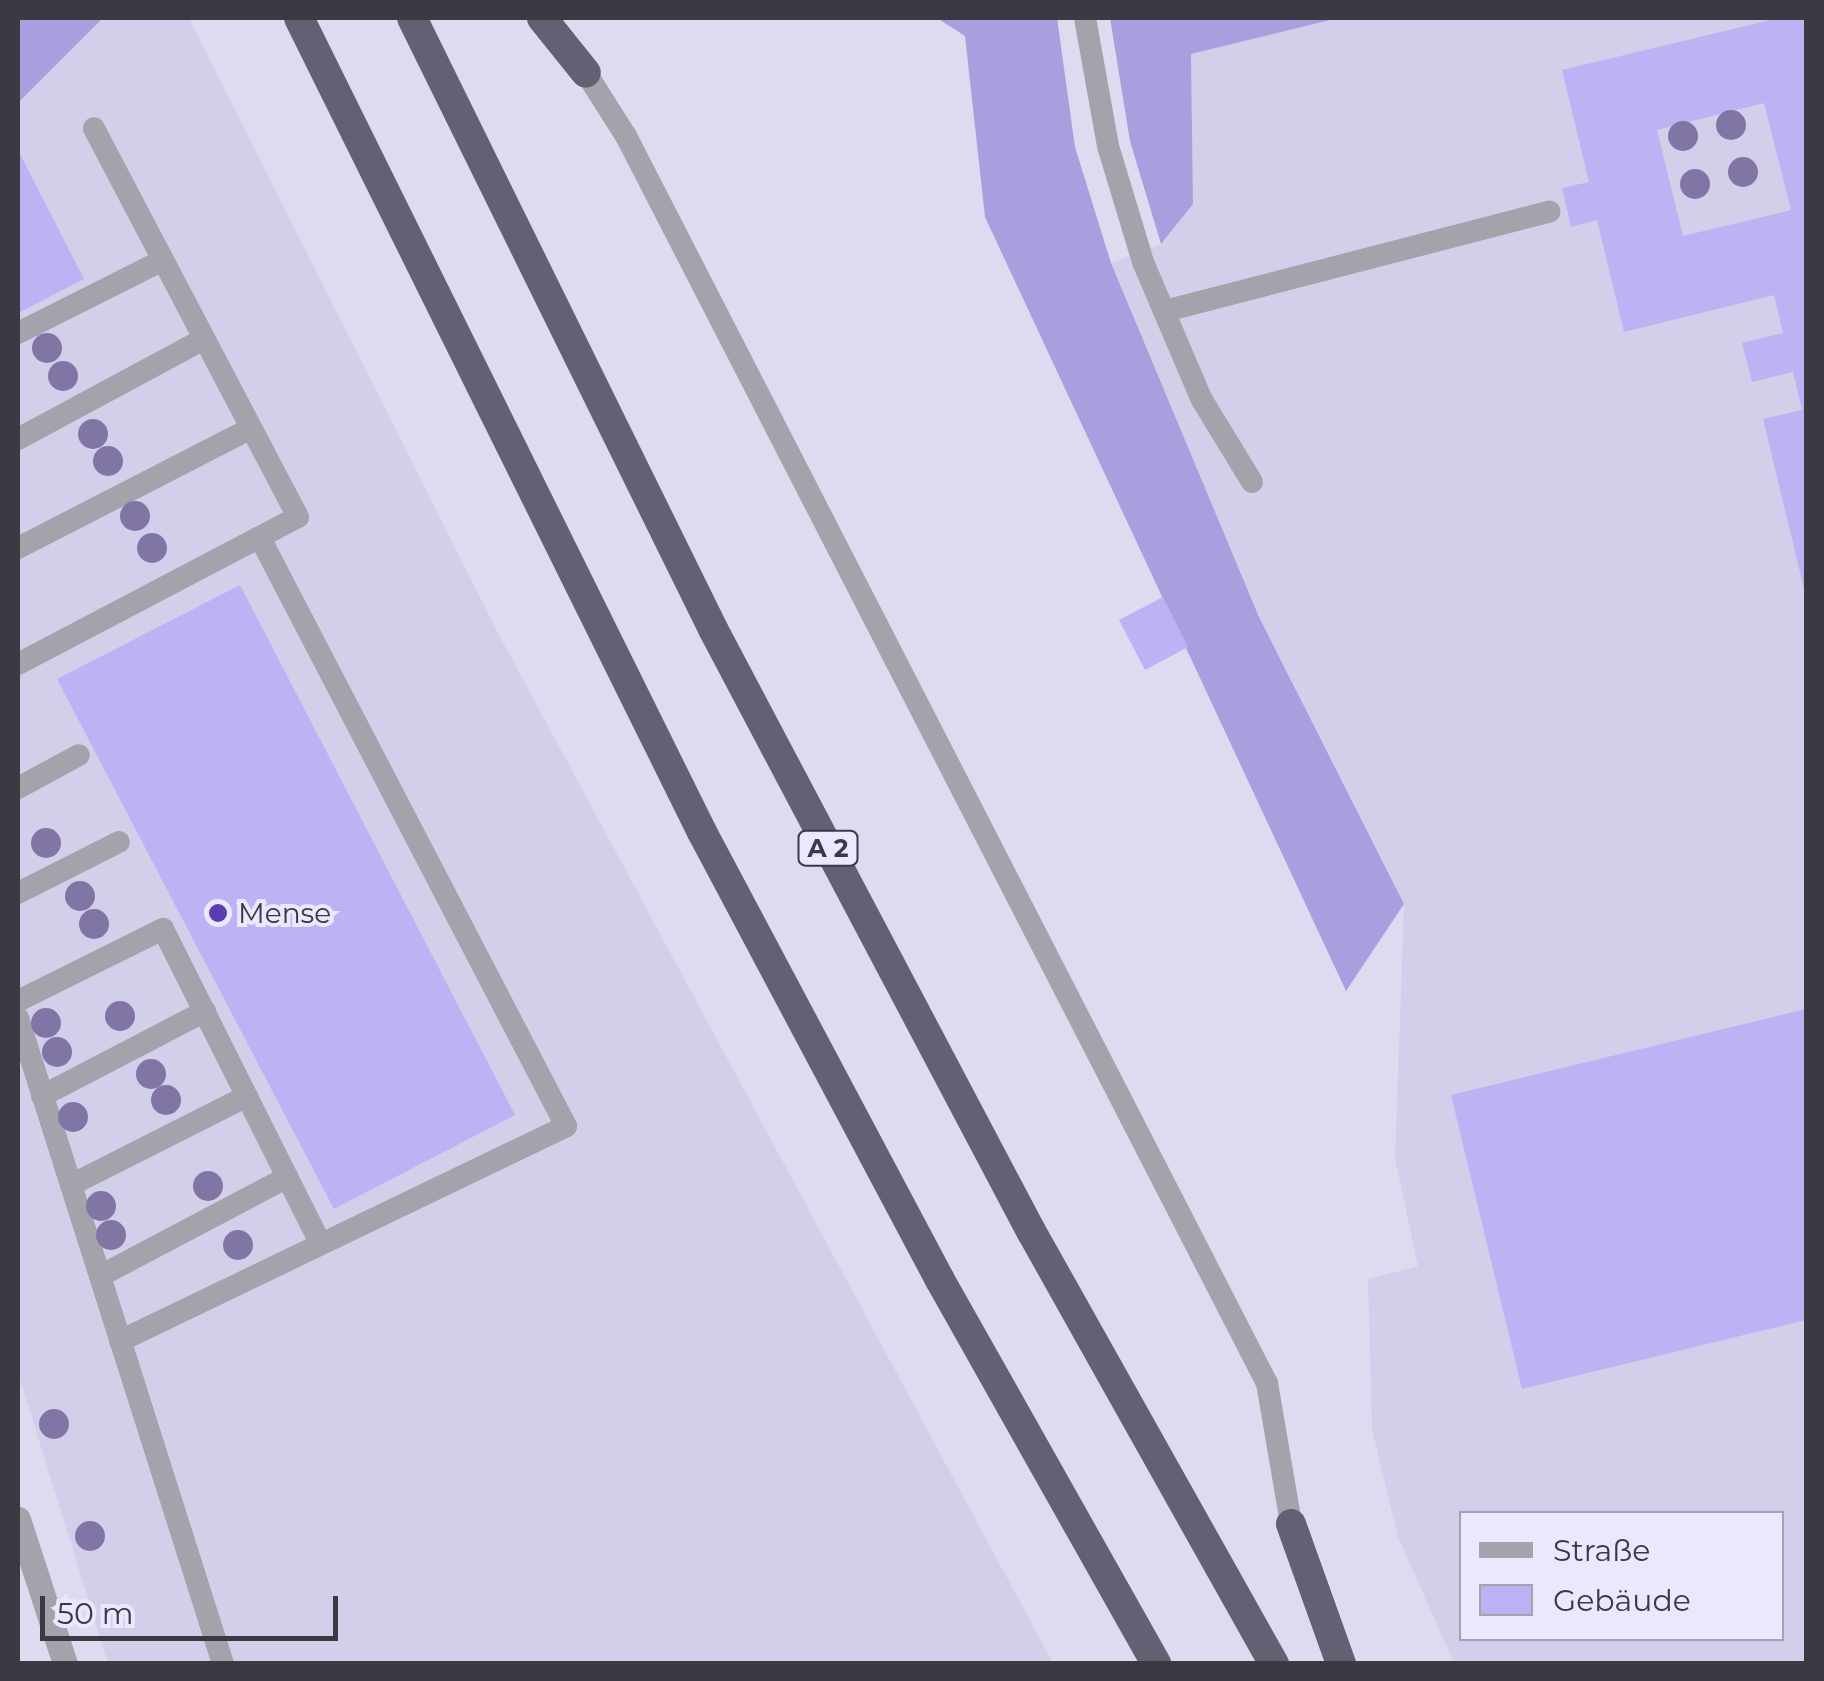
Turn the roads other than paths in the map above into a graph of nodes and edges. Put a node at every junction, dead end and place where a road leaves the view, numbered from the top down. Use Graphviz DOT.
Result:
graph roads {
  1 [pos="299,18"];
  2 [pos="412,18"];
  3 [pos="542,18"];
  4 [pos="1085,18"];
  5 [pos="586,73"];
  6 [pos="94,128"];
  7 [pos="1549,212"];
  8 [pos="163,260"];
  9 [pos="1165,311"];
  10 [pos="18,333"];
  11 [pos="204,340"];
  12 [pos="251,428"];
  13 [pos="18,439"];
  14 [pos="1252,482"];
  15 [pos="260,538"];
  16 [pos="18,548"];
  17 [pos="18,664"];
  18 [pos="79,756"];
  19 [pos="18,788"];
  20 [pos="119,842"];
  21 [pos="18,893"];
  22 [pos="18,1001"];
  23 [pos="204,1011"];
  24 [pos="18,1018"];
  25 [pos="42,1096"];
  26 [pos="247,1096"];
  27 [pos="288,1177"];
  28 [pos="71,1185"];
  29 [pos="321,1244"];
  30 [pos="100,1276"];
  31 [pos="120,1341"];
  32 [pos="18,1519"];
  33 [pos="1291,1524"];
  34 [pos="65,1664"];
  35 [pos="223,1664"];
  36 [pos="1156,1664"];
  37 [pos="1274,1664"];
  38 [pos="1341,1664"];
  1 -- 36 [label="highway"];
  2 -- 37 [label="highway, A 2"];
  3 -- 5 [label="highway"];
  4 -- 9 [label="lane"];
  5 -- 33 [label="lane"];
  6 -- 8 [label="lane"];
  7 -- 9 [label="lane"];
  8 -- 10 [label="lane"];
  8 -- 11 [label="lane"];
  9 -- 14 [label="lane"];
  11 -- 12 [label="lane"];
  11 -- 13 [label="lane"];
  12 -- 15 [label="lane"];
  12 -- 16 [label="lane"];
  15 -- 17 [label="lane"];
  15 -- 29 [label="lane"];
  18 -- 19 [label="lane"];
  20 -- 21 [label="lane"];
  22 -- 23 [label="lane"];
  23 -- 25 [label="lane"];
  23 -- 26 [label="lane"];
  24 -- 25 [label="lane"];
  25 -- 28 [label="lane"];
  26 -- 27 [label="lane"];
  26 -- 28 [label="lane"];
  27 -- 29 [label="lane"];
  27 -- 30 [label="lane"];
  28 -- 30 [label="lane"];
  29 -- 31 [label="lane"];
  30 -- 31 [label="lane"];
  31 -- 35 [label="lane"];
  32 -- 34 [label="street"];
  33 -- 38 [label="highway"];
}
